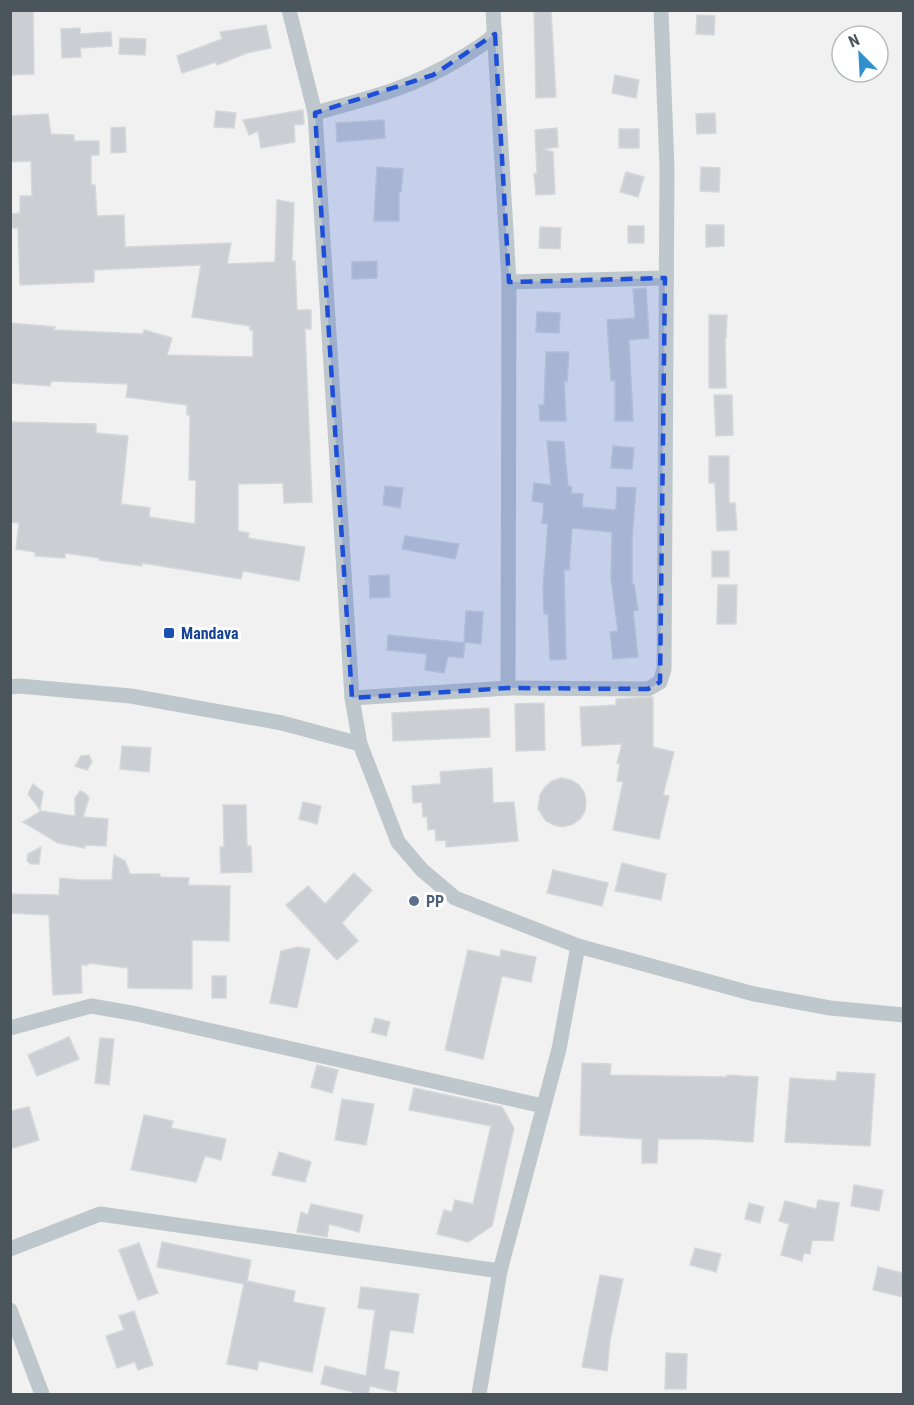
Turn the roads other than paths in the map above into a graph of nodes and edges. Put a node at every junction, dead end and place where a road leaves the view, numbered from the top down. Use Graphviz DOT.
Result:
graph roads {
  1 [pos="289,10"];
  2 [pos="493,10"];
  3 [pos="661,10"];
  4 [pos="495,34"];
  5 [pos="315,113"];
  6 [pos="665,278"];
  7 [pos="509,282"];
  8 [pos="10,687"];
  9 [pos="508,688"];
  10 [pos="352,698"];
  11 [pos="360,744"];
  12 [pos="578,946"];
  13 [pos="903,1015"];
  14 [pos="10,1028"];
  15 [pos="543,1106"];
  16 [pos="10,1249"];
  17 [pos="500,1271"];
  18 [pos="10,1310"];
  19 [pos="42,1395"];
  20 [pos="479,1395"];
  1 -- 5 [label="street"];
  2 -- 4 [label="street"];
  3 -- 6 [label="street"];
  4 -- 5 [label="street"];
  4 -- 7 [label="street"];
  5 -- 10 [label="street"];
  6 -- 7 [label="street"];
  6 -- 9 [label="street"];
  7 -- 9 [label="street"];
  8 -- 11 [label="street"];
  9 -- 10 [label="street"];
  10 -- 11 [label="street"];
  11 -- 12 [label="street"];
  12 -- 13 [label="street"];
  12 -- 15 [label="street"];
  14 -- 15 [label="street"];
  15 -- 17 [label="street"];
  16 -- 17 [label="street"];
  17 -- 20 [label="street"];
  18 -- 19 [label="street"];
}
